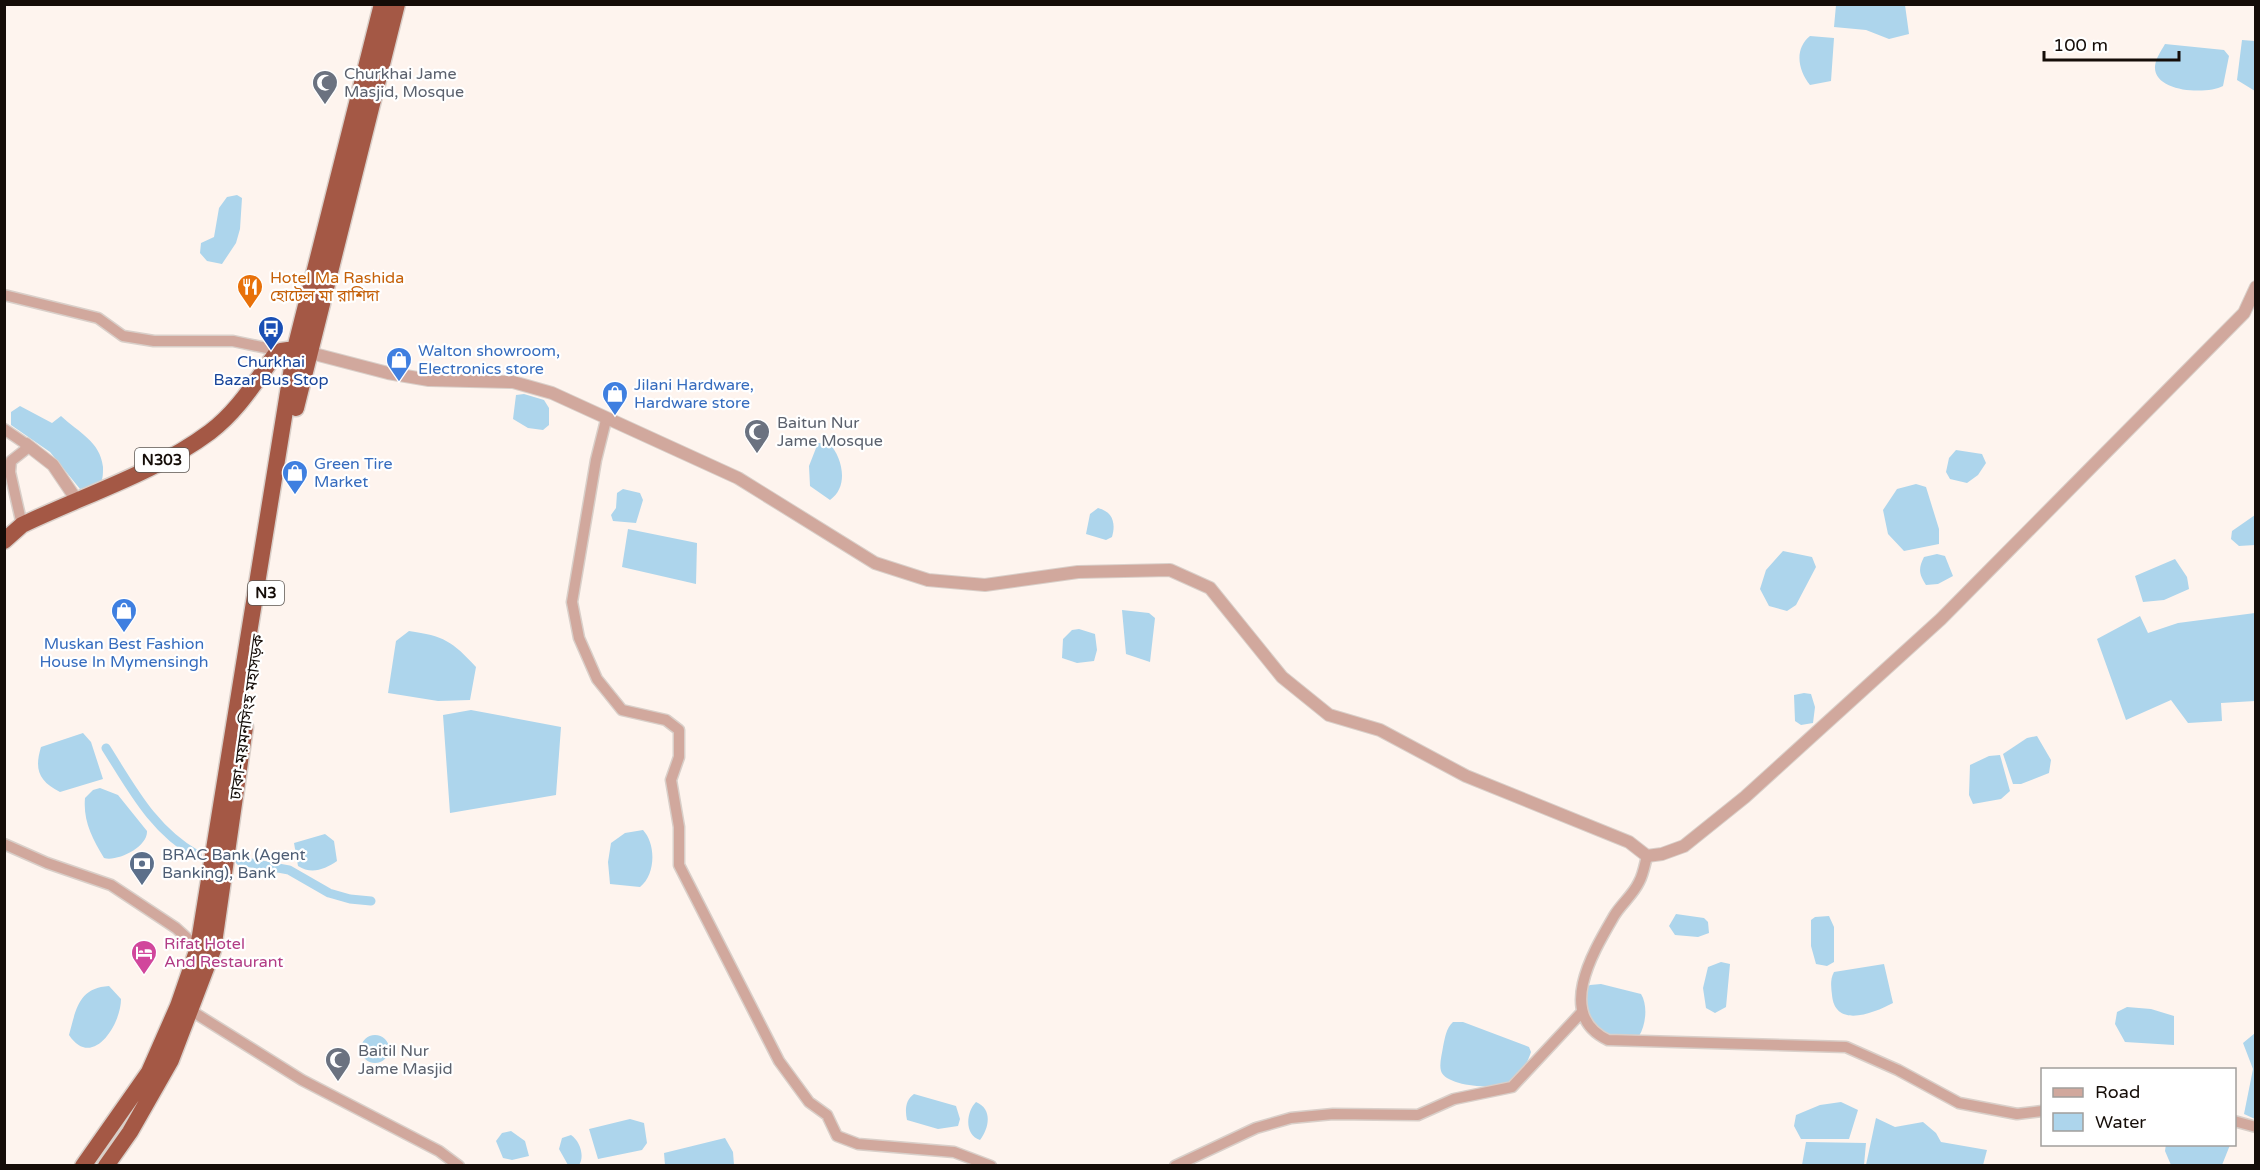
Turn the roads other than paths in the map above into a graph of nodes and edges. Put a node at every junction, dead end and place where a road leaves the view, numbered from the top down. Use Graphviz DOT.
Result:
graph roads {
  1 [pos="382,4"];
  2 [pos="397,4"];
  3 [pos="2256,287"];
  4 [pos="4,295"];
  5 [pos="294,351"];
  6 [pos="606,420"];
  7 [pos="4,429"];
  8 [pos="26,444"];
  9 [pos="76,499"];
  10 [pos="22,525"];
  11 [pos="4,541"];
  12 [pos="4,844"];
  13 [pos="1647,856"];
  14 [pos="198,948"];
  15 [pos="190,1010"];
  16 [pos="1581,1013"];
  17 [pos="2041,1112"];
  18 [pos="2236,1121"];
  19 [pos="2256,1127"];
  20 [pos="83,1166"];
  21 [pos="106,1166"];
  22 [pos="459,1166"];
  23 [pos="991,1166"];
  24 [pos="1175,1166"];
  1 -- 5 [label="highway, N3"];
  2 -- 5 [label="highway, ঢাকা-ময়মনসিংহ মহাসড়ক / N3"];
  3 -- 13 [label="street"];
  4 -- 5 [label="street"];
  5 -- 6 [label="street"];
  5 -- 9 [label="highway, N303"];
  5 -- 14 [label="highway, ঢাকা-ময়মনসিংহ মহাসড়ক / N3"];
  5 -- 15 [label="highway, ঢাকা-ময়মনসিংহ মহাসড়ক / N3"];
  6 -- 13 [label="street"];
  6 -- 23 [label="street"];
  7 -- 8 [label="street"];
  8 -- 9 [label="street"];
  8 -- 10 [label="street"];
  9 -- 10 [label="highway, N303"];
  10 -- 11 [label="highway, N303"];
  12 -- 14 [label="street"];
  13 -- 16 [label="street"];
  14 -- 20 [label="highway, ঢাকা-ময়মনসিংহ মহাসড়ক / N3"];
  15 -- 21 [label="highway, ঢাকা-ময়মনসিংহ মহাসড়ক / N3"];
  15 -- 22 [label="street"];
  16 -- 17 [label="street"];
  16 -- 24 [label="street"];
  18 -- 19 [label="street"];
}
